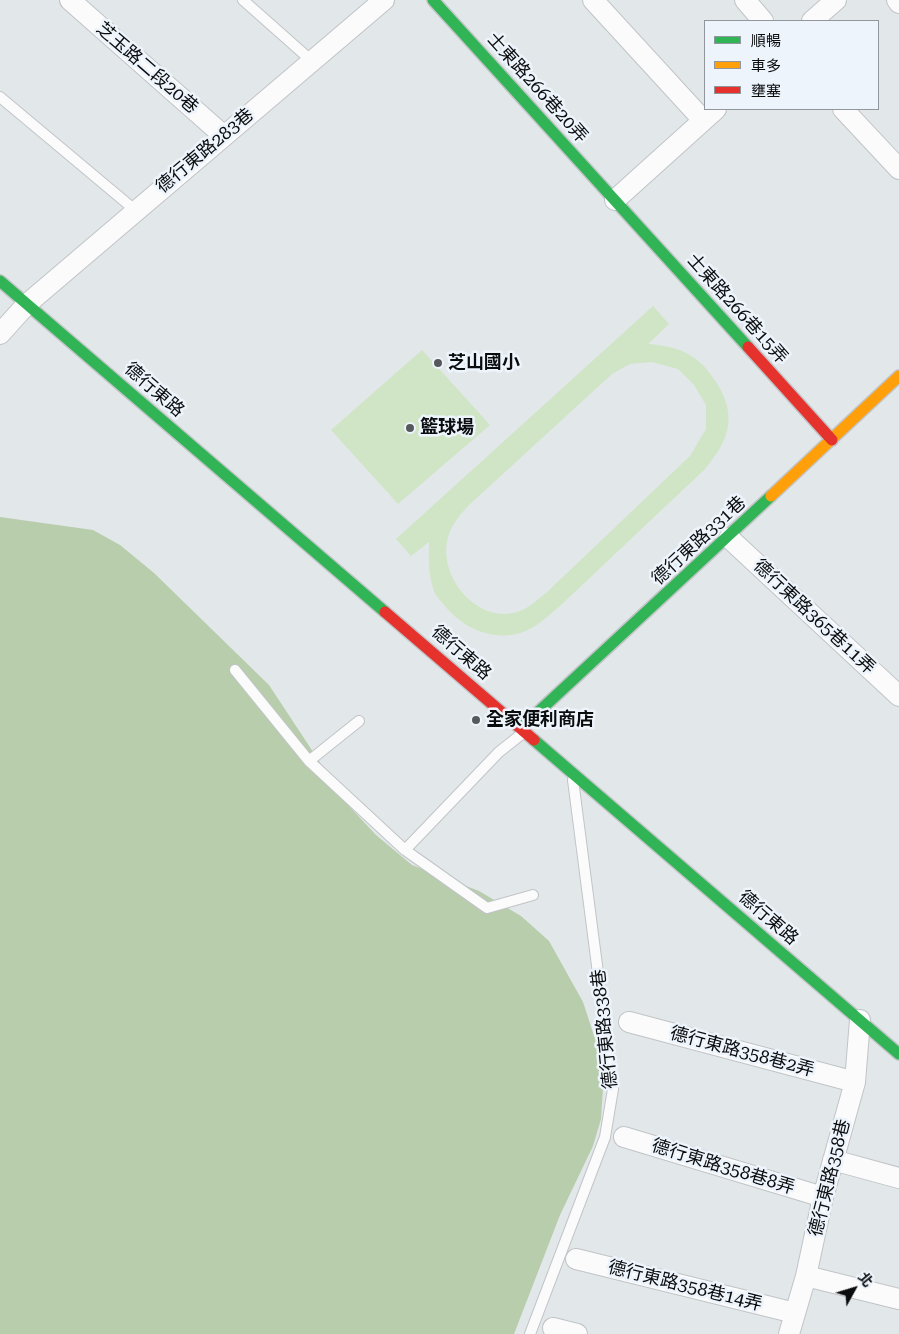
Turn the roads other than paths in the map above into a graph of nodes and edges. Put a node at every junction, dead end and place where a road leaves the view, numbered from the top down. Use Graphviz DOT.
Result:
graph roads {
  1 [pos="70,0"];
  2 [pos="243,0"];
  3 [pos="384,0"];
  4 [pos="433,0"];
  5 [pos="593,0"];
  6 [pos="745,0"];
  7 [pos="836,0"];
  8 [pos="762,20"];
  9 [pos="813,20"];
  10 [pos="313,62"];
  11 [pos="0,97"];
  12 [pos="704,109"];
  13 [pos="844,110"];
  14 [pos="709,114"];
  15 [pos="224,136"];
  16 [pos="899,169"];
  17 [pos="615,200"];
  18 [pos="135,210"];
  19 [pos="0,281"];
  20 [pos="27,304"];
  21 [pos="0,334"];
  22 [pos="899,376"];
  23 [pos="832,440"];
  24 [pos="728,538"];
  25 [pos="235,670"];
  26 [pos="899,696"];
  27 [pos="359,721"];
  28 [pos="521,727"];
  29 [pos="309,761"];
  30 [pos="572,772"];
  31 [pos="405,850"];
  32 [pos="532,894"];
  33 [pos="860,1020"];
  34 [pos="629,1022"];
  35 [pos="899,1054"];
  36 [pos="855,1082"];
  37 [pos="624,1137"];
  38 [pos="833,1160"];
  39 [pos="899,1178"];
  40 [pos="823,1197"];
  41 [pos="576,1259"];
  42 [pos="806,1276"];
  43 [pos="899,1299"];
  44 [pos="795,1313"];
  45 [pos="552,1328"];
  46 [pos="530,1334"];
  47 [pos="577,1334"];
  48 [pos="789,1334"];
  1 -- 15 [label="street, 芝玉路二段20巷"];
  2 -- 10 [label="lane"];
  3 -- 10 [label="street, 德行東路283巷"];
  4 -- 17 [label="street, 士東路266巷20弄"];
  5 -- 12 [label="street"];
  6 -- 8 [label="street"];
  7 -- 9 [label="street"];
  10 -- 15 [label="street, 德行東路283巷"];
  11 -- 18 [label="lane"];
  13 -- 16 [label="street"];
  14 -- 17 [label="street"];
  15 -- 18 [label="street, 德行東路283巷"];
  17 -- 23 [label="street, 士東路266巷15弄"];
  18 -- 20 [label="street, 德行東路283巷"];
  19 -- 20 [label="street, 德行東路"];
  20 -- 21 [label="street, 德行東路283巷"];
  20 -- 28 [label="street, 德行東路"];
  22 -- 23 [label="street, 德行東路331巷"];
  23 -- 24 [label="street, 德行東路331巷"];
  24 -- 26 [label="street, 德行東路365巷11弄"];
  24 -- 28 [label="street, 德行東路331巷"];
  25 -- 29 [label="lane"];
  27 -- 29 [label="lane"];
  28 -- 30 [label="street, 德行東路"];
  28 -- 31 [label="lane"];
  29 -- 31 [label="lane"];
  30 -- 33 [label="street, 德行東路"];
  30 -- 46 [label="lane, 德行東路338巷"];
  31 -- 32 [label="lane"];
  33 -- 35 [label="street, 德行東路"];
  33 -- 36 [label="street, 德行東路358巷"];
  34 -- 36 [label="street, 德行東路358巷2弄"];
  36 -- 38 [label="street, 德行東路358巷"];
  37 -- 40 [label="street, 德行東路358巷8弄"];
  38 -- 39 [label="street"];
  38 -- 40 [label="street, 德行東路358巷"];
  40 -- 42 [label="street, 德行東路358巷"];
  41 -- 44 [label="street, 德行東路358巷14弄"];
  42 -- 43 [label="street"];
  42 -- 44 [label="street, 德行東路358巷"];
  44 -- 48 [label="street, 德行東路358巷"];
  45 -- 47 [label="street"];
}
